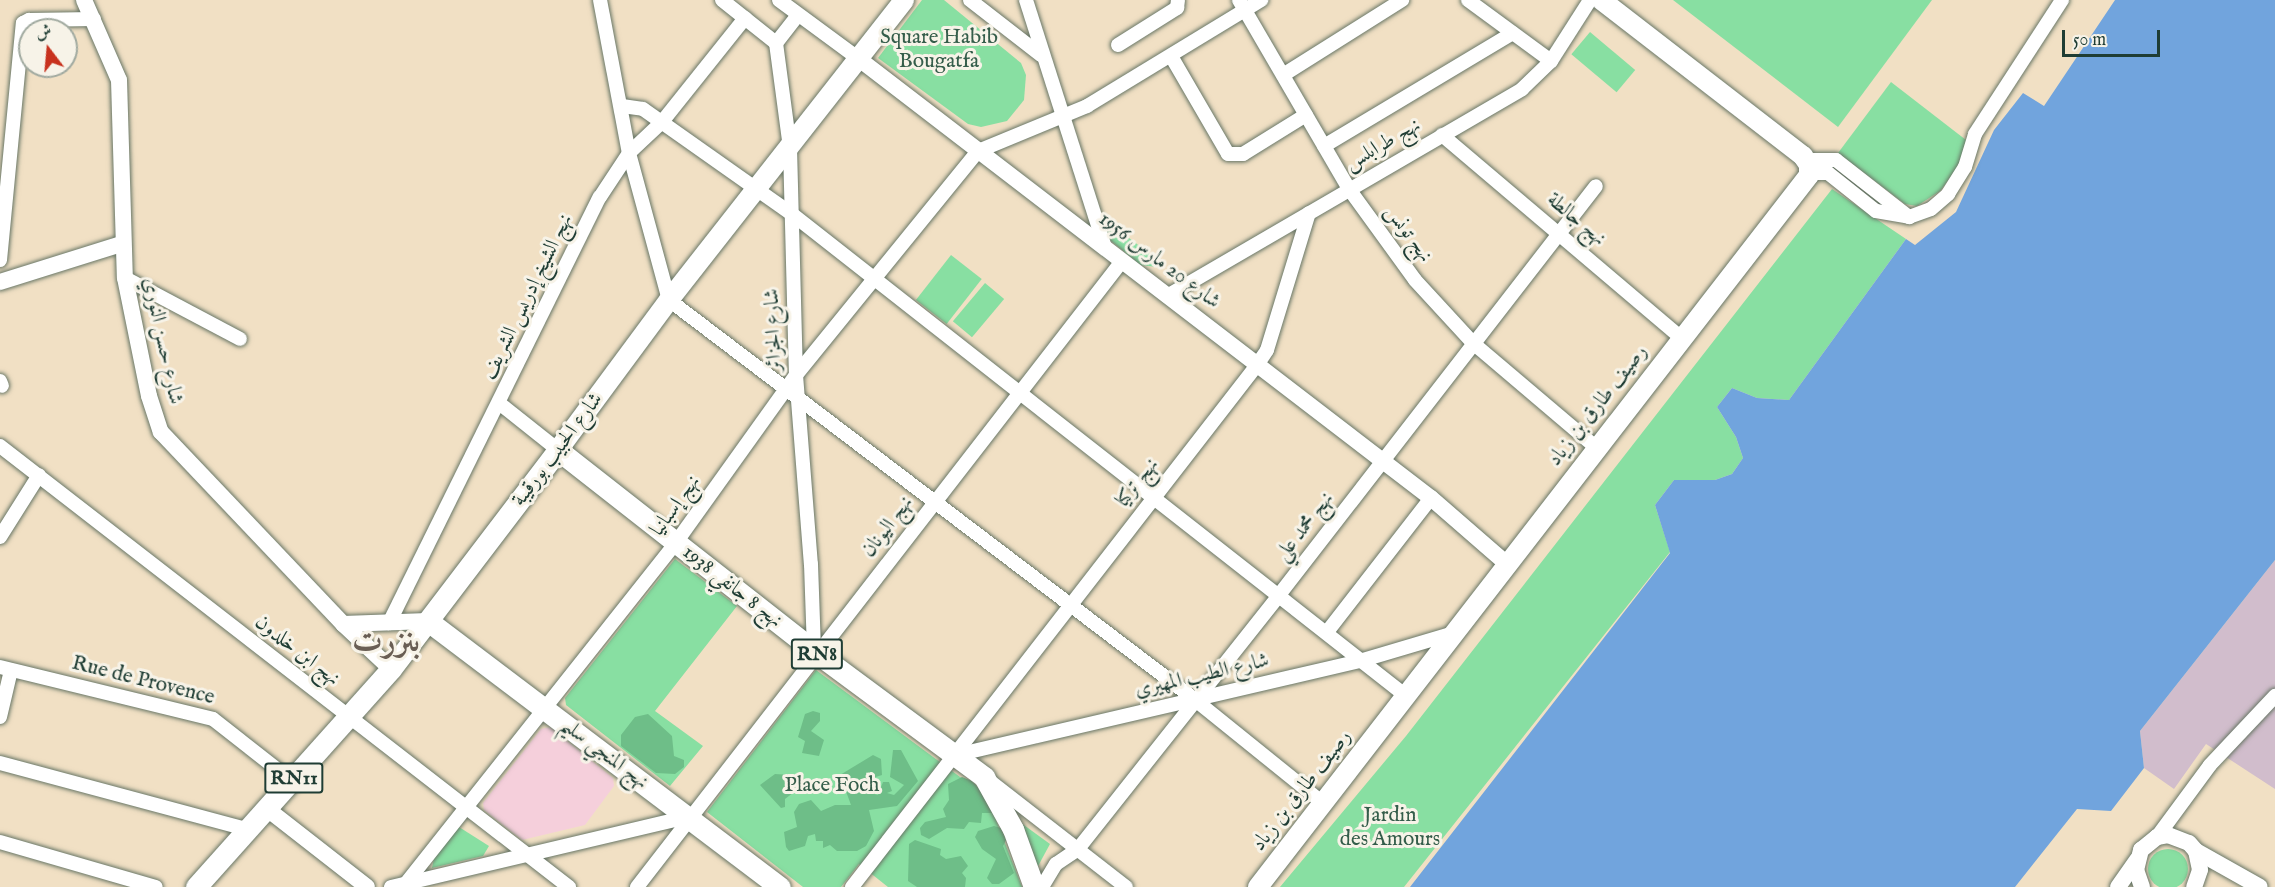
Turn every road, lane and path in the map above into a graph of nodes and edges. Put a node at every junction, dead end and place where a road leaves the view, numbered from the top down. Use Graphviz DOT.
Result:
graph roads {
  1 [pos="84,0"];
  2 [pos="600,0"];
  3 [pos="722,0"];
  4 [pos="779,0"];
  5 [pos="904,0"];
  6 [pos="970,0"];
  7 [pos="1026,0"];
  8 [pos="1178,0"];
  9 [pos="1261,0"];
  10 [pos="1402,0"];
  11 [pos="1468,0"];
  12 [pos="1590,0"];
  13 [pos="1601,0"];
  14 [pos="2062,0"];
  15 [pos="1242,5"];
  16 [pos="798,15"];
  17 [pos="745,18"];
  18 [pos="94,19"];
  19 [pos="1514,33"];
  20 [pos="776,43"];
  21 [pos="1118,45"];
  22 [pos="1041,55"];
  23 [pos="1171,56"];
  24 [pos="858,59"];
  25 [pos="1551,61"];
  26 [pos="1283,75"];
  27 [pos="622,106"];
  28 [pos="1306,115"];
  29 [pos="1060,116"];
  30 [pos="662,122"];
  31 [pos="1442,135"];
  32 [pos="1324,146"];
  33 [pos="790,148"];
  34 [pos="978,151"];
  35 [pos="629,153"];
  36 [pos="1808,166"];
  37 [pos="1596,186"];
  38 [pos="1349,189"];
  39 [pos="756,191"];
  40 [pos="1309,213"];
  41 [pos="792,214"];
  42 [pos="1559,232"];
  43 [pos="122,244"];
  44 [pos="1105,248"];
  45 [pos="0,260"];
  46 [pos="1122,261"];
  47 [pos="125,278"];
  48 [pos="872,280"];
  49 [pos="0,282"];
  50 [pos="1167,296"];
  51 [pos="669,300"];
  52 [pos="1681,338"];
  53 [pos="240,339"];
  54 [pos="1473,343"];
  55 [pos="1257,365"];
  56 [pos="796,375"];
  57 [pos="786,390"];
  58 [pos="1019,394"];
  59 [pos="799,399"];
  60 [pos="500,403"];
  61 [pos="0,446"];
  62 [pos="1597,448"];
  63 [pos="558,450"];
  64 [pos="1382,461"];
  65 [pos="39,475"];
  66 [pos="1152,497"];
  67 [pos="1431,498"];
  68 [pos="934,501"];
  69 [pos="0,537"];
  70 [pos="675,543"];
  71 [pos="1507,564"];
  72 [pos="1279,595"];
  73 [pos="1070,606"];
  74 [pos="428,621"];
  75 [pos="389,623"];
  76 [pos="343,624"];
  77 [pos="1327,632"];
  78 [pos="1455,632"];
  79 [pos="816,653"];
  80 [pos="1363,660"];
  81 [pos="5,669"];
  82 [pos="391,669"];
  83 [pos="1406,696"];
  84 [pos="2275,696"];
  85 [pos="1194,699"];
  86 [pos="547,710"];
  87 [pos="0,717"];
  88 [pos="349,718"];
  89 [pos="956,755"];
  90 [pos="0,763"];
  91 [pos="984,777"];
  92 [pos="292,781"];
  93 [pos="1323,803"];
  94 [pos="266,808"];
  95 [pos="468,808"];
  96 [pos="687,818"];
  97 [pos="247,829"];
  98 [pos="2157,837"];
  99 [pos="0,842"];
  100 [pos="1078,849"];
  101 [pos="2196,851"];
  102 [pos="529,855"];
  103 [pos="2137,860"];
  104 [pos="405,885"];
  105 [pos="156,887"];
  106 [pos="196,887"];
  107 [pos="367,887"];
  108 [pos="391,887"];
  109 [pos="569,887"];
  110 [pos="637,887"];
  111 [pos="780,887"];
  112 [pos="852,887"];
  113 [pos="1034,887"];
  114 [pos="1042,887"];
  115 [pos="1126,887"];
  116 [pos="1258,887"];
  117 [pos="2118,887"];
  118 [pos="2142,887"];
  119 [pos="2194,887"];
  120 [pos="2260,887"];
  1 -- 18 [label="street, شارع حسن النوري"];
  2 -- 27 [label="street"];
  3 -- 17 [label="street"];
  4 -- 16 [label="street, شارع 20 مارس 1956"];
  5 -- 24 [label="main road, شارع الحبيب بورقيبة"];
  6 -- 22 [label="street"];
  7 -- 22 [label="street"];
  8 -- 21 [label="street"];
  9 -- 15 [label="street"];
  10 -- 26 [label="street"];
  11 -- 19 [label="street"];
  12 -- 25 [label="street, نهج طرابلس"];
  13 -- 36 [label="main road"];
  14 -- 36 [label="street"];
  15 -- 23 [label="street"];
  15 -- 26 [label="street, نهج تونس"];
  16 -- 20 [label="street"];
  16 -- 24 [label="street, شارع 20 مارس 1956"];
  17 -- 20 [label="street"];
  17 -- 30 [label="street, نهج الشيخ إدريس الشريف"];
  18 -- 43 [label="street, شارع حسن النوري"];
  18 -- 45 [label="street"];
  19 -- 25 [label="street"];
  19 -- 32 [label="street"];
  20 -- 33 [label="street, شارع الجزائر"];
  22 -- 29 [label="street"];
  23 -- 28 [label="street"];
  23 -- 29 [label="street"];
  24 -- 33 [label="main road, شارع الحبيب بورقيبة"];
  24 -- 34 [label="street, شارع 20 مارس 1956"];
  25 -- 31 [label="street, نهج طرابلس"];
  26 -- 28 [label="street, نهج تونس"];
  27 -- 30 [label="street"];
  27 -- 35 [label="street"];
  28 -- 32 [label="street, نهج تونس"];
  29 -- 34 [label="street"];
  29 -- 44 [label="street"];
  30 -- 35 [label="street, نهج الشيخ إدريس الشريف"];
  30 -- 39 [label="street"];
  31 -- 38 [label="street, نهج طرابلس"];
  31 -- 42 [label="street, نهج جالطة"];
  32 -- 38 [label="street, نهج تونس"];
  33 -- 39 [label="main road, شارع الحبيب بورقيبة / RN11"];
  33 -- 41 [label="street, شارع الجزائر"];
  34 -- 44 [label="street, شارع 20 مارس 1956"];
  34 -- 48 [label="street, نهج إسبانيا"];
  35 -- 51 [label="street"];
  35 -- 60 [label="street, نهج الشيخ إدريس الشريف"];
  36 -- 52 [label="main road, رصيف طارق بن زياد"];
  37 -- 42 [label="street, نهج محمد علي"];
  38 -- 40 [label="street, نهج طرابلس"];
  38 -- 54 [label="street, نهج تونس"];
  39 -- 41 [label="street"];
  39 -- 51 [label="main road, شارع الحبيب بورقيبة / RN11"];
  40 -- 50 [label="street, نهج طرابلس"];
  40 -- 55 [label="street, نهج تركيا"];
  41 -- 48 [label="street"];
  41 -- 56 [label="street, شارع الجزائر"];
  42 -- 52 [label="street, نهج جالطة"];
  42 -- 54 [label="street, نهج محمد علي"];
  43 -- 47 [label="street, شارع حسن النوري"];
  43 -- 49 [label="street"];
  44 -- 46 [label="street, شارع 20 مارس 1956"];
  46 -- 50 [label="street, شارع 20 مارس 1956"];
  46 -- 58 [label="street, نهج اليونان"];
  47 -- 53 [label="street"];
  47 -- 76 [label="street, شارع حسن النوري"];
  48 -- 56 [label="street, نهج إسبانيا"];
  48 -- 58 [label="street"];
  50 -- 55 [label="street, شارع 20 مارس 1956"];
  51 -- 57 [label="street"];
  51 -- 63 [label="main road, شارع الحبيب بورقيبة / RN11"];
  52 -- 62 [label="main road, رصيف طارق بن زياد"];
  54 -- 62 [label="street, نهج تونس"];
  54 -- 64 [label="street, نهج محمد علي"];
  55 -- 64 [label="street, شارع 20 مارس 1956"];
  55 -- 66 [label="street, نهج تركيا"];
  56 -- 57 [label="street, نهج إسبانيا"];
  56 -- 59 [label="street, شارع الجزائر"];
  57 -- 59 [label="street"];
  57 -- 70 [label="street, نهج إسبانيا"];
  58 -- 66 [label="street"];
  58 -- 68 [label="street, نهج اليونان"];
  59 -- 68 [label="street"];
  59 -- 79 [label="street, شارع الجزائر"];
  60 -- 63 [label="street"];
  60 -- 75 [label="street, نهج الشيخ إدريس الشريف"];
  61 -- 65 [label="street, نهج ابن خلدون"];
  62 -- 71 [label="main road, رصيف طارق بن زياد"];
  63 -- 70 [label="main road, نهج 8 جانفي 1938 / RN8"];
  63 -- 74 [label="main road, شارع الحبيب بورقيبة / RN11"];
  64 -- 67 [label="street, شارع 20 مارس 1956"];
  64 -- 72 [label="street, نهج محمد علي"];
  65 -- 69 [label="street"];
  65 -- 88 [label="street, نهج ابن خلدون"];
  66 -- 72 [label="street"];
  66 -- 73 [label="street, نهج تركيا"];
  67 -- 71 [label="street, شارع 20 مارس 1956"];
  67 -- 77 [label="street"];
  68 -- 73 [label="street"];
  68 -- 79 [label="street, نهج اليونان"];
  70 -- 79 [label="main road, نهج 8 جانفي 1938 / RN8"];
  70 -- 86 [label="street, نهج إسبانيا"];
  71 -- 78 [label="main road, رصيف طارق بن زياد"];
  72 -- 77 [label="street"];
  72 -- 85 [label="street, نهج محمد علي"];
  73 -- 85 [label="street"];
  73 -- 89 [label="street, نهج تركيا"];
  74 -- 75 [label="street"];
  74 -- 82 [label="main road, شارع الحبيب بورقيبة / RN11"];
  74 -- 86 [label="main road, نهج المنجي سليم"];
  75 -- 76 [label="street"];
  76 -- 82 [label="street, شارع حسن النوري"];
  77 -- 80 [label="street"];
  78 -- 80 [label="street, شارع الطيب المهيري"];
  78 -- 83 [label="main road, رصيف طارق بن زياد"];
  79 -- 89 [label="main road, نهج 8 جانفي 1938 / RN8"];
  79 -- 96 [label="street, نهج اليونان"];
  80 -- 83 [label="street"];
  80 -- 85 [label="street, شارع الطيب المهيري"];
  81 -- 87 [label="street"];
  81 -- 92 [label="street, Rue de Provence"];
  82 -- 88 [label="main road, شارع الحبيب بورقيبة / RN11"];
  83 -- 93 [label="main road, رصيف طارق بن زياد"];
  84 -- 98 [label="street"];
  85 -- 89 [label="street, شارع الطيب المهيري"];
  85 -- 93 [label="street"];
  85 -- 100 [label="street, نهج محمد علي"];
  86 -- 95 [label="street, نهج إسبانيا"];
  86 -- 96 [label="main road, نهج المنجي سليم"];
  88 -- 92 [label="main road, شارع الحبيب بورقيبة / RN11"];
  88 -- 95 [label="street, نهج ابن خلدون"];
  89 -- 91 [label="main road, نهج 8 جانفي 1938 / RN8"];
  89 -- 112 [label="street, نهج تركيا"];
  90 -- 97 [label="street"];
  91 -- 100 [label="street"];
  91 -- 113 [label="main road, نهج 8 جانفي 1938 / RN8"];
  92 -- 94 [label="main road, شارع الحبيب بورقيبة / RN11"];
  93 -- 116 [label="main road, رصيف طارق بن زياد"];
  94 -- 97 [label="main road, شارع الحبيب بورقيبة / RN11"];
  94 -- 107 [label="street"];
  95 -- 102 [label="street, نهج ابن خلدون"];
  95 -- 104 [label="street, نهج إسبانيا"];
  96 -- 102 [label="street"];
  96 -- 110 [label="street, نهج اليونان"];
  96 -- 111 [label="main road, نهج المنجي سليم"];
  97 -- 106 [label="main road, شارع الحبيب بورقيبة / RN11"];
  98 -- 101 [label="street"];
  98 -- 103 [label="street"];
  99 -- 105 [label="street"];
  100 -- 114 [label="street, نهج محمد علي"];
  100 -- 115 [label="street"];
  101 -- 119 [label="street"];
  101 -- 120 [label="street"];
  102 -- 104 [label="street"];
  102 -- 109 [label="street, نهج ابن خلدون"];
  103 -- 117 [label="street"];
  103 -- 118 [label="street"];
  104 -- 108 [label="street"];
}
